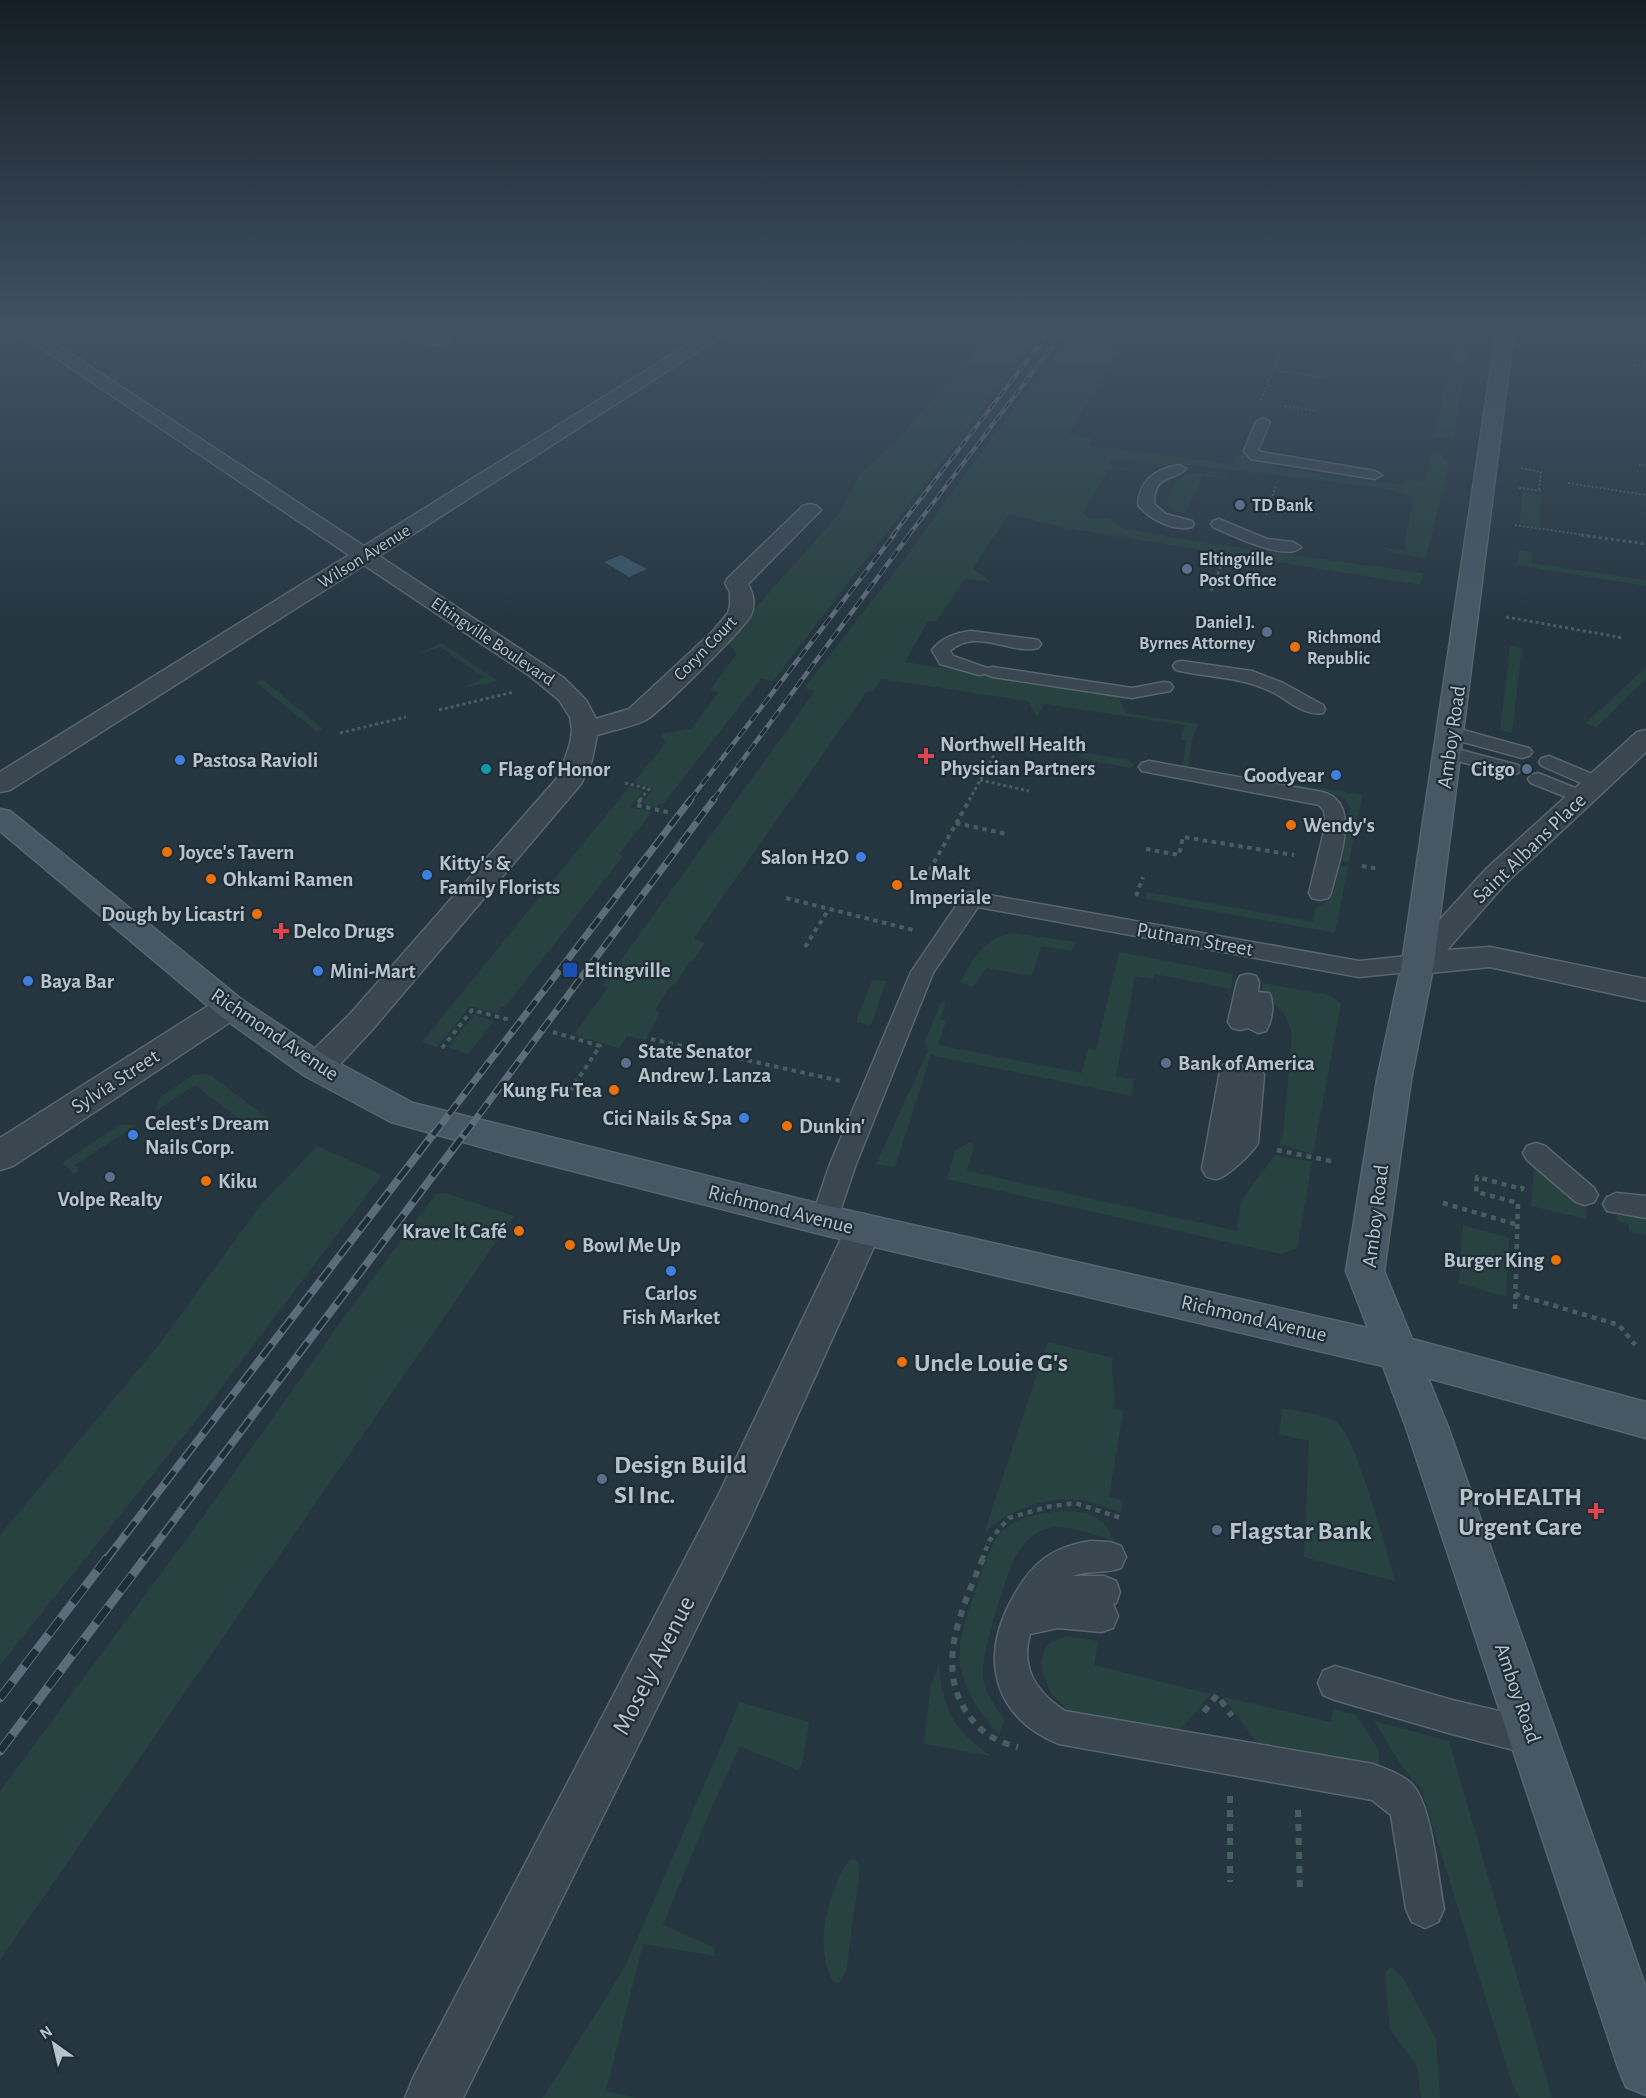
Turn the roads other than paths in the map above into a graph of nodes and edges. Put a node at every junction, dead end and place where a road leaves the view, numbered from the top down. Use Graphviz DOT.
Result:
graph roads {
  1 [pos="167,425"];
  2 [pos="572,425"];
  3 [pos="1262,425"];
  4 [pos="1493,425"];
  5 [pos="1179,470"];
  6 [pos="1375,475"];
  7 [pos="810,510"];
  8 [pos="1140,518"];
  9 [pos="1218,530"];
  10 [pos="1293,547"];
  11 [pos="364,555"];
  12 [pos="1032,644"];
  13 [pos="1182,666"];
  14 [pos="1164,687"];
  15 [pos="1316,709"];
  16 [pos="586,730"];
  17 [pos="1646,738"];
  18 [pos="1449,748"];
  19 [pos="1149,767"];
  20 [pos="0,784"];
  21 [pos="1585,794"];
  22 [pos="0,817"];
  23 [pos="1320,893"];
  24 [pos="1418,963"];
  25 [pos="1646,990"];
  26 [pos="1254,991"];
  27 [pos="230,1007"];
  28 [pos="1249,1024"];
  29 [pos="317,1068"];
  30 [pos="1242,1073"];
  31 [pos="1536,1152"];
  32 [pos="0,1156"];
  33 [pos="1215,1169"];
  34 [pos="1586,1195"];
  35 [pos="1617,1204"];
  36 [pos="1646,1207"];
  37 [pos="844,1224"];
  38 [pos="1396,1352"];
  39 [pos="1646,1420"];
  40 [pos="1017,1623"];
  41 [pos="1335,1683"];
  42 [pos="1533,1737"];
  43 [pos="1425,1909"];
  44 [pos="1646,2067"];
  45 [pos="433,2098"];
  1 -- 11 [label="street, Eltingville Boulevard"];
  2 -- 11 [label="street, Wilson Avenue"];
  3 -- 6 [label="lane"];
  4 -- 18 [label="main road, Amboy Road"];
  5 -- 8 [label="lane"];
  7 -- 16 [label="street, Coryn Court"];
  9 -- 10 [label="lane"];
  11 -- 16 [label="street, Eltingville Boulevard"];
  11 -- 20 [label="street, Wilson Avenue"];
  12 -- 14 [label="lane"];
  13 -- 15 [label="lane"];
  16 -- 29 [label="street"];
  17 -- 21 [label="street, Saint Albans Place"];
  18 -- 18 [label="lane"];
  18 -- 24 [label="main road, Amboy Road"];
  19 -- 23 [label="lane"];
  21 -- 21 [label="lane"];
  21 -- 24 [label="street, Saint Albans Place"];
  22 -- 27 [label="main road, Richmond Avenue"];
  24 -- 25 [label="street"];
  24 -- 37 [label="lane, Putnam Street"];
  24 -- 38 [label="main road, Amboy Road"];
  26 -- 28 [label="lane"];
  27 -- 29 [label="main road, Richmond Avenue"];
  27 -- 32 [label="street, Sylvia Street"];
  29 -- 37 [label="main road, Richmond Avenue"];
  30 -- 33 [label="lane"];
  31 -- 34 [label="lane"];
  35 -- 36 [label="lane"];
  37 -- 38 [label="main road, Richmond Avenue"];
  37 -- 45 [label="street, Mosely Avenue"];
  38 -- 39 [label="main road, Richmond Avenue"];
  38 -- 42 [label="main road, Amboy Road"];
  40 -- 40 [label="lane"];
  40 -- 43 [label="lane"];
  41 -- 42 [label="lane"];
  42 -- 44 [label="main road, Amboy Road"];
}
